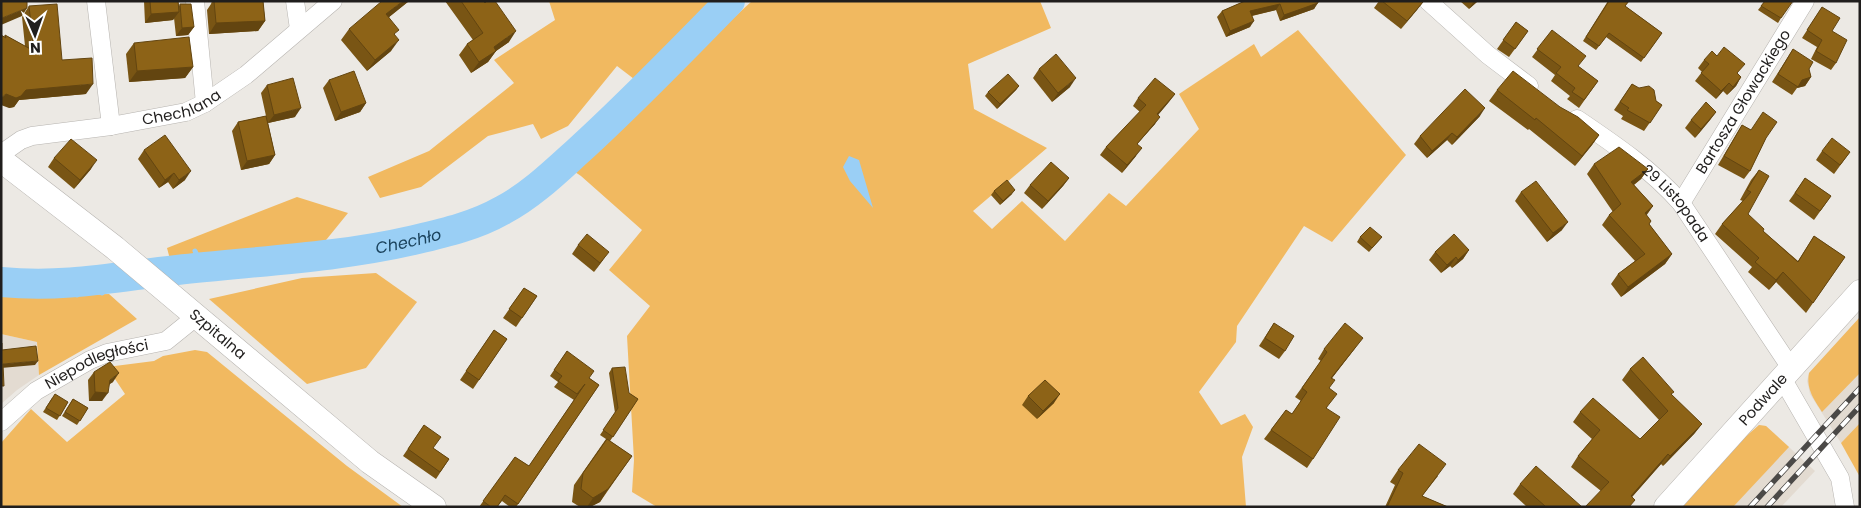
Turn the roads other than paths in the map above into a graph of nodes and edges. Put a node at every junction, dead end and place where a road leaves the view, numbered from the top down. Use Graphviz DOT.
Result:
graph roads {
  1 [pos="96,1"];
  2 [pos="295,1"];
  3 [pos="333,1"];
  4 [pos="1428,1"];
  5 [pos="1806,1"];
  6 [pos="196,5"];
  7 [pos="299,29"];
  8 [pos="1542,96"];
  9 [pos="205,103"];
  10 [pos="1563,110"];
  11 [pos="111,126"];
  12 [pos="1,154"];
  13 [pos="1,160"];
  14 [pos="1681,203"];
  15 [pos="1860,292"];
  16 [pos="197,316"];
  17 [pos="1787,373"];
  18 [pos="1,422"];
  19 [pos="1844,505"];
  20 [pos="434,507"];
  21 [pos="1666,507"];
  1 -- 11 [label="street"];
  2 -- 7 [label="street"];
  3 -- 7 [label="street, Chechlana"];
  4 -- 8 [label="street"];
  5 -- 14 [label="street, Bartosza Głowackiego"];
  6 -- 9 [label="street"];
  7 -- 9 [label="street, Chechlana"];
  9 -- 11 [label="street, Chechlana"];
  10 -- 14 [label="street, 29 Listopada"];
  11 -- 12 [label="street, Chechlana"];
  13 -- 16 [label="street, Szpitalna"];
  14 -- 17 [label="street, 29 Listopada"];
  15 -- 17 [label="street, Podwale"];
  16 -- 18 [label="street, Niepodległości"];
  16 -- 20 [label="street, Szpitalna"];
  17 -- 19 [label="street, 29 Listopada"];
  17 -- 21 [label="street, Podwale"];
}
